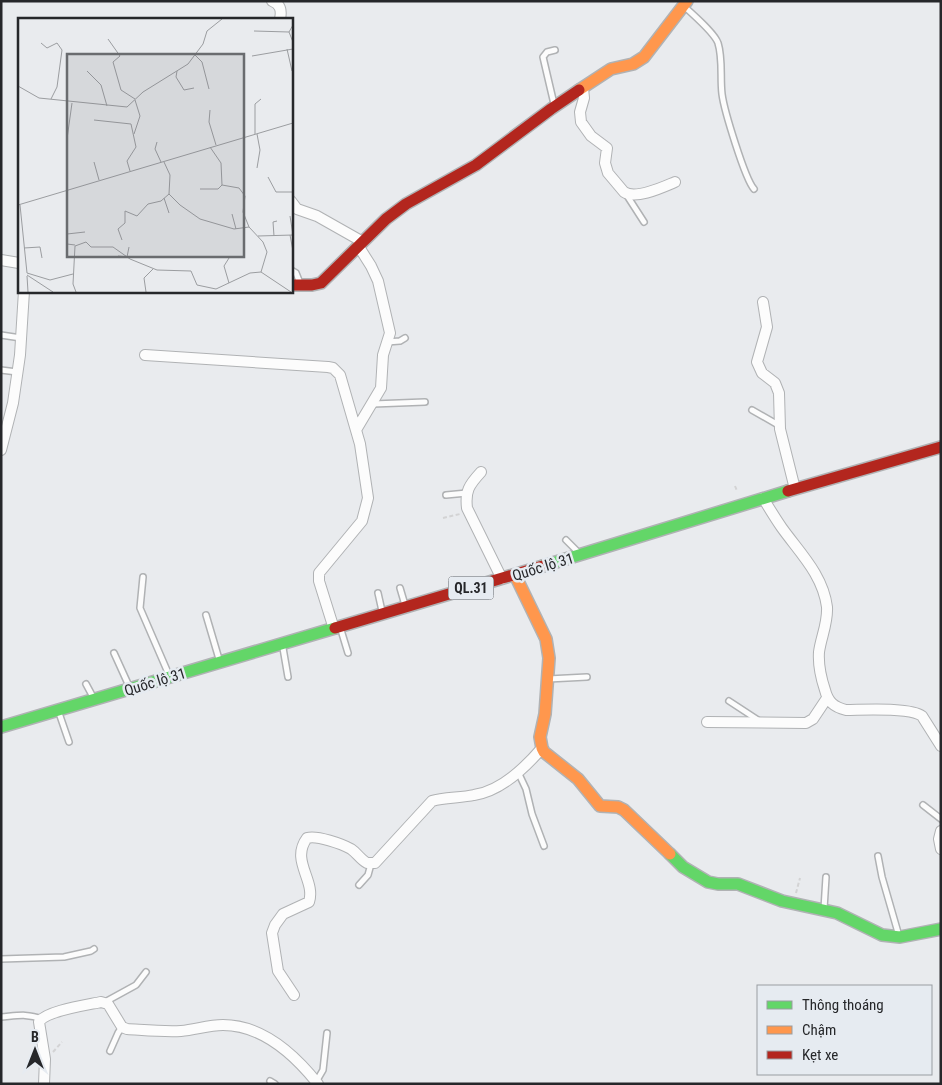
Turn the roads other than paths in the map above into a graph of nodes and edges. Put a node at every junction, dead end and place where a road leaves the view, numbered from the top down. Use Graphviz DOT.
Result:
graph roads {
  1 [pos="272,1"];
  2 [pos="686,3"];
  3 [pos="280,18"];
  4 [pos="555,50"];
  5 [pos="583,88"];
  6 [pos="555,107"];
  7 [pos="675,182"];
  8 [pos="754,189"];
  9 [pos="626,194"];
  10 [pos="292,202"];
  11 [pos="644,222"];
  12 [pos="361,245"];
  13 [pos="1,260"];
  14 [pos="18,263"];
  15 [pos="292,271"];
  16 [pos="296,285"];
  17 [pos="24,292"];
  18 [pos="764,302"];
  19 [pos="1,335"];
  20 [pos="21,338"];
  21 [pos="405,338"];
  22 [pos="387,342"];
  23 [pos="145,355"];
  24 [pos="1,370"];
  25 [pos="18,372"];
  26 [pos="424,402"];
  27 [pos="372,404"];
  28 [pos="752,410"];
  29 [pos="780,426"];
  30 [pos="356,430"];
  31 [pos="941,447"];
  32 [pos="1,450"];
  33 [pos="481,472"];
  34 [pos="795,489"];
  35 [pos="467,493"];
  36 [pos="446,495"];
  37 [pos="763,498"];
  38 [pos="566,540"];
  39 [pos="581,555"];
  40 [pos="515,575"];
  41 [pos="143,578"];
  42 [pos="502,579"];
  43 [pos="400,588"];
  44 [pos="378,593"];
  45 [pos="405,607"];
  46 [pos="383,614"];
  47 [pos="206,615"];
  48 [pos="337,628"];
  49 [pos="282,644"];
  50 [pos="114,653"];
  51 [pos="348,653"];
  52 [pos="220,662"];
  53 [pos="170,677"];
  54 [pos="288,677"];
  55 [pos="587,677"];
  56 [pos="548,679"];
  57 [pos="86,684"];
  58 [pos="130,689"];
  59 [pos="827,698"];
  60 [pos="95,700"];
  61 [pos="729,700"];
  62 [pos="58,710"];
  63 [pos="707,722"];
  64 [pos="760,722"];
  65 [pos="1,727"];
  66 [pos="69,742"];
  67 [pos="941,746"];
  68 [pos="542,748"];
  69 [pos="518,771"];
  70 [pos="923,805"];
  71 [pos="941,819"];
  72 [pos="941,831"];
  73 [pos="544,846"];
  74 [pos="941,849"];
  75 [pos="878,856"];
  76 [pos="371,864"];
  77 [pos="826,877"];
  78 [pos="359,885"];
  79 [pos="824,909"];
  80 [pos="941,929"];
  81 [pos="900,937"];
  82 [pos="94,949"];
  83 [pos="1,959"];
  84 [pos="146,972"];
  85 [pos="294,994"];
  86 [pos="104,1002"];
  87 [pos="1,1017"];
  88 [pos="41,1019"];
  89 [pos="122,1028"];
  90 [pos="327,1033"];
  91 [pos="110,1051"];
  92 [pos="316,1083"];
  93 [pos="44,1084"];
  1 -- 3 [label="street"];
  2 -- 5 [label="main road"];
  2 -- 8 [label="lane"];
  4 -- 6 [label="lane"];
  5 -- 6 [label="main road"];
  5 -- 9 [label="street"];
  6 -- 12 [label="main road"];
  7 -- 9 [label="street"];
  9 -- 11 [label="lane"];
  10 -- 12 [label="street"];
  12 -- 16 [label="main road"];
  12 -- 22 [label="street"];
  13 -- 14 [label="street"];
  15 -- 16 [label="lane"];
  17 -- 20 [label="street"];
  18 -- 29 [label="street"];
  19 -- 20 [label="lane"];
  20 -- 25 [label="street"];
  21 -- 22 [label="lane"];
  22 -- 27 [label="street"];
  23 -- 30 [label="street"];
  24 -- 25 [label="lane"];
  25 -- 32 [label="street"];
  26 -- 27 [label="lane"];
  27 -- 30 [label="street"];
  28 -- 29 [label="lane"];
  29 -- 34 [label="street"];
  30 -- 48 [label="street"];
  31 -- 34 [label="main road, Quốc lộ 31 / QL.31"];
  33 -- 35 [label="street"];
  34 -- 37 [label="main road, Quốc lộ 31 / QL.31"];
  35 -- 36 [label="lane"];
  35 -- 42 [label="street"];
  37 -- 39 [label="main road, Quốc lộ 31 / QL.31"];
  37 -- 59 [label="street"];
  38 -- 39 [label="lane"];
  39 -- 40 [label="main road, Quốc lộ 31 / QL.31"];
  40 -- 42 [label="main road, Quốc lộ 31 / QL.31"];
  40 -- 56 [label="main road"];
  41 -- 53 [label="lane"];
  42 -- 45 [label="main road, Quốc lộ 31 / QL.31"];
  43 -- 45 [label="lane"];
  44 -- 46 [label="lane"];
  45 -- 46 [label="main road, Quốc lộ 31 / QL.31"];
  46 -- 48 [label="main road, Quốc lộ 31 / QL.31"];
  47 -- 52 [label="lane"];
  48 -- 49 [label="main road, Quốc lộ 31 / QL.31"];
  48 -- 51 [label="lane"];
  49 -- 52 [label="main road, Quốc lộ 31 / QL.31"];
  49 -- 54 [label="lane"];
  50 -- 58 [label="lane"];
  52 -- 53 [label="main road, Quốc lộ 31 / QL.31"];
  53 -- 58 [label="main road, Quốc lộ 31 / QL.31"];
  55 -- 56 [label="lane"];
  56 -- 68 [label="main road"];
  57 -- 60 [label="lane"];
  58 -- 60 [label="main road, Quốc lộ 31 / QL.31"];
  59 -- 64 [label="street"];
  59 -- 67 [label="street"];
  60 -- 62 [label="main road, Quốc lộ 31 / QL.31"];
  61 -- 64 [label="lane"];
  62 -- 65 [label="main road, Quốc lộ 31 / QL.31"];
  62 -- 66 [label="lane"];
  63 -- 64 [label="street"];
  68 -- 69 [label="street"];
  68 -- 79 [label="main road"];
  69 -- 73 [label="lane"];
  69 -- 76 [label="street"];
  70 -- 71 [label="lane"];
  72 -- 74 [label="street"];
  75 -- 81 [label="lane"];
  76 -- 78 [label="lane"];
  76 -- 85 [label="street"];
  77 -- 79 [label="lane"];
  79 -- 81 [label="main road"];
  80 -- 81 [label="main road"];
  82 -- 83 [label="lane"];
  84 -- 86 [label="lane"];
  86 -- 88 [label="street"];
  86 -- 89 [label="street"];
  87 -- 88 [label="lane"];
  88 -- 93 [label="street"];
  89 -- 91 [label="lane"];
  89 -- 92 [label="street"];
  90 -- 92 [label="lane"];
}
